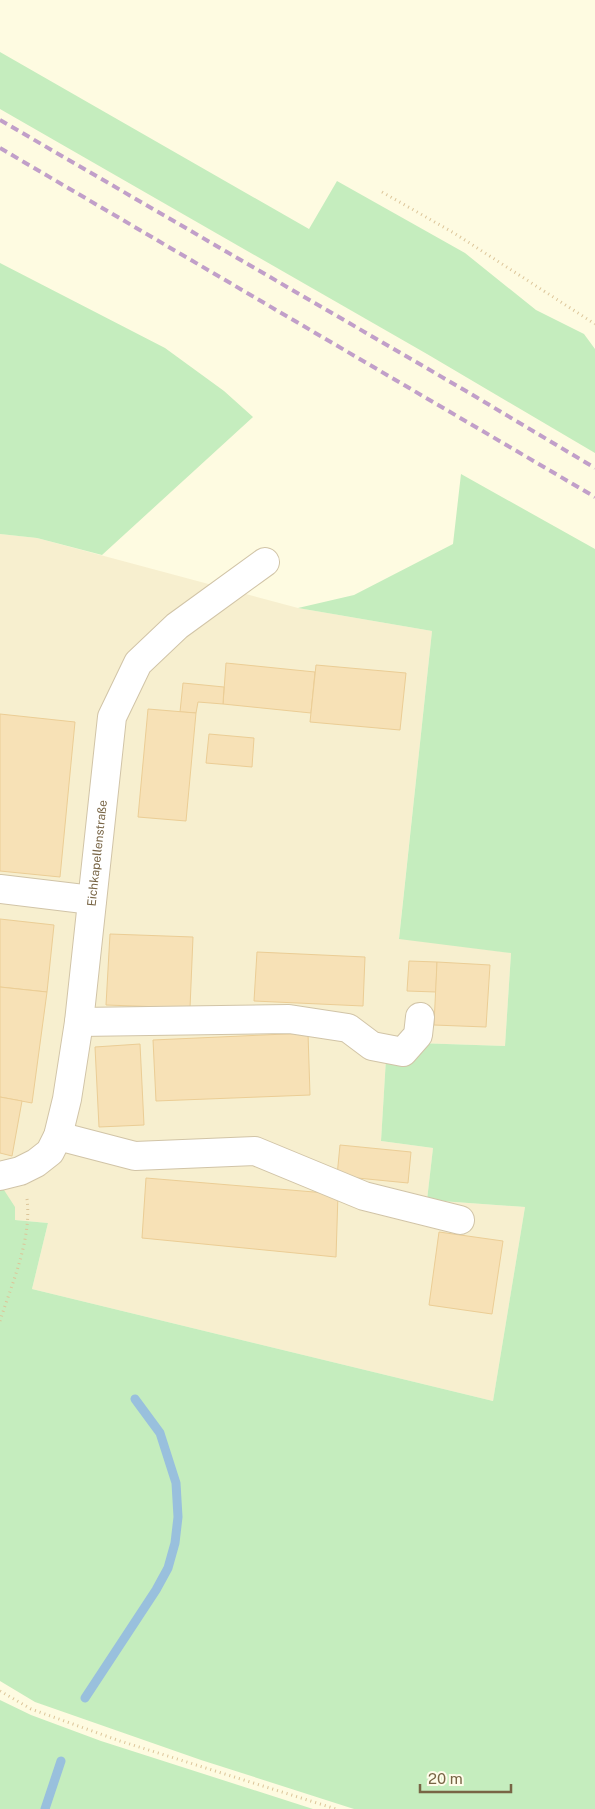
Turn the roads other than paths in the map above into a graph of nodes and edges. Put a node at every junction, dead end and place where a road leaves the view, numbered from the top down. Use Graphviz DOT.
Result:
graph roads {
  1 [pos="265,562"];
  2 [pos="0,889"];
  3 [pos="92,900"];
  4 [pos="420,1017"];
  5 [pos="79,1022"];
  6 [pos="58,1136"];
  7 [pos="10,1174"];
  8 [pos="460,1220"];
  1 -- 3 [label="street, Eichkapellenstraße"];
  2 -- 3 [label="street"];
  3 -- 5 [label="street, Eichkapellenstraße"];
  4 -- 5 [label="street"];
  5 -- 6 [label="street, Eichkapellenstraße"];
  6 -- 7 [label="street, Eichkapellenstraße"];
  6 -- 8 [label="street"];
}
